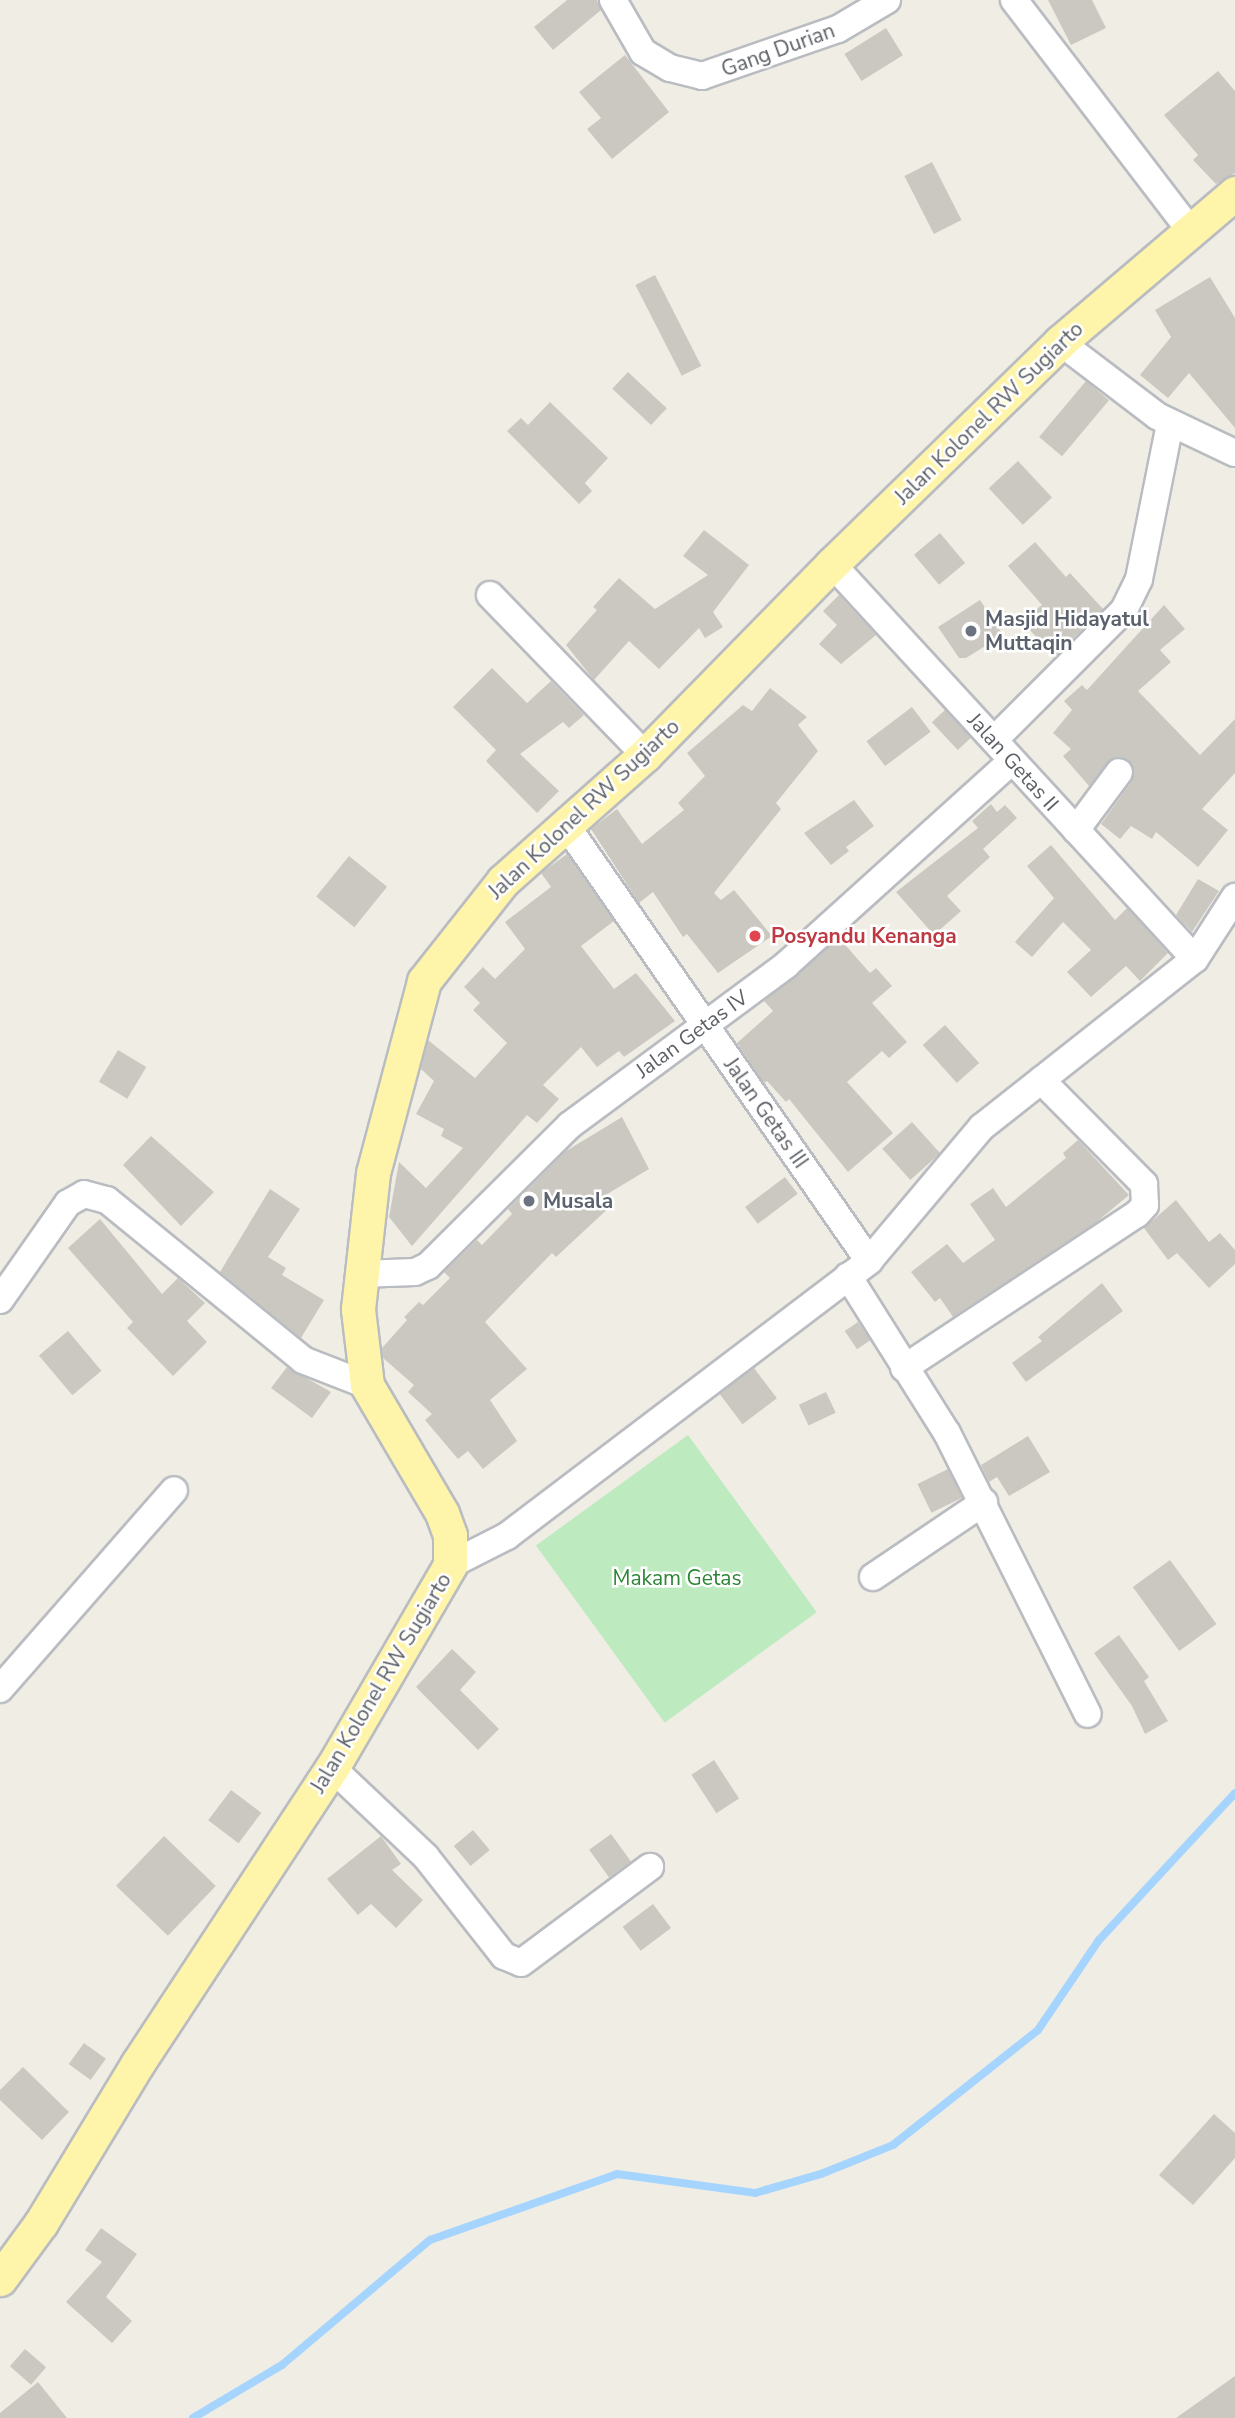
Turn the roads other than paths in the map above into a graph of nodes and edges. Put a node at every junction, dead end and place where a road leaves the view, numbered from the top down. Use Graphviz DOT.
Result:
graph roads {
  1 [pos="613,0"];
  2 [pos="887,0"];
  3 [pos="1014,0"];
  4 [pos="1235,193"];
  5 [pos="1189,229"];
  6 [pos="1060,342"];
  7 [pos="1170,424"];
  8 [pos="1235,453"];
  9 [pos="832,564"];
  10 [pos="490,595"];
  11 [pos="994,740"];
  12 [pos="645,755"];
  13 [pos="1012,761"];
  14 [pos="1119,772"];
  15 [pos="568,828"];
  16 [pos="1076,830"];
  17 [pos="1233,904"];
  18 [pos="1195,959"];
  19 [pos="703,1025"];
  20 [pos="1041,1080"];
  21 [pos="859,1268"];
  22 [pos="360,1274"];
  23 [pos="0,1300"];
  24 [pos="904,1368"];
  25 [pos="367,1385"];
  26 [pos="174,1490"];
  27 [pos="984,1502"];
  28 [pos="450,1565"];
  29 [pos="873,1577"];
  30 [pos="0,1689"];
  31 [pos="1088,1714"];
  32 [pos="332,1768"];
  33 [pos="650,1867"];
  34 [pos="0,2279"];
  1 -- 2 [label="street, Gang Durian"];
  3 -- 5 [label="street"];
  4 -- 5 [label="main road, Jalan Kolonel RW Sugiarto"];
  5 -- 6 [label="main road, Jalan Kolonel RW Sugiarto"];
  6 -- 7 [label="street"];
  6 -- 9 [label="main road, Jalan Kolonel RW Sugiarto"];
  7 -- 8 [label="street"];
  7 -- 11 [label="street"];
  9 -- 11 [label="street, Jalan Getas II"];
  9 -- 12 [label="main road, Jalan Kolonel RW Sugiarto"];
  10 -- 12 [label="street"];
  11 -- 13 [label="street, Jalan Getas II"];
  12 -- 15 [label="main road, Jalan Kolonel RW Sugiarto"];
  13 -- 16 [label="street, Jalan Getas II"];
  13 -- 19 [label="street, Jalan Getas IV"];
  14 -- 16 [label="street"];
  15 -- 19 [label="street, Jalan Getas III"];
  15 -- 22 [label="main road, Jalan Kolonel RW Sugiarto"];
  16 -- 18 [label="street, Jalan Getas II"];
  17 -- 18 [label="street"];
  18 -- 20 [label="street"];
  19 -- 21 [label="street, Jalan Getas III"];
  19 -- 22 [label="street, Jalan Getas IV"];
  20 -- 21 [label="street"];
  20 -- 24 [label="street"];
  21 -- 24 [label="street, Jalan Getas III"];
  21 -- 28 [label="street"];
  22 -- 25 [label="main road, Jalan Kolonel RW Sugiarto"];
  23 -- 25 [label="street"];
  24 -- 27 [label="street, Jalan Getas III"];
  25 -- 28 [label="main road, Jalan Kolonel RW Sugiarto"];
  26 -- 30 [label="street"];
  27 -- 29 [label="street"];
  27 -- 31 [label="street, Jalan Getas III"];
  28 -- 32 [label="main road, Jalan Kolonel RW Sugiarto"];
  32 -- 33 [label="street"];
  32 -- 34 [label="main road, Jalan Kolonel RW Sugiarto"];
}
